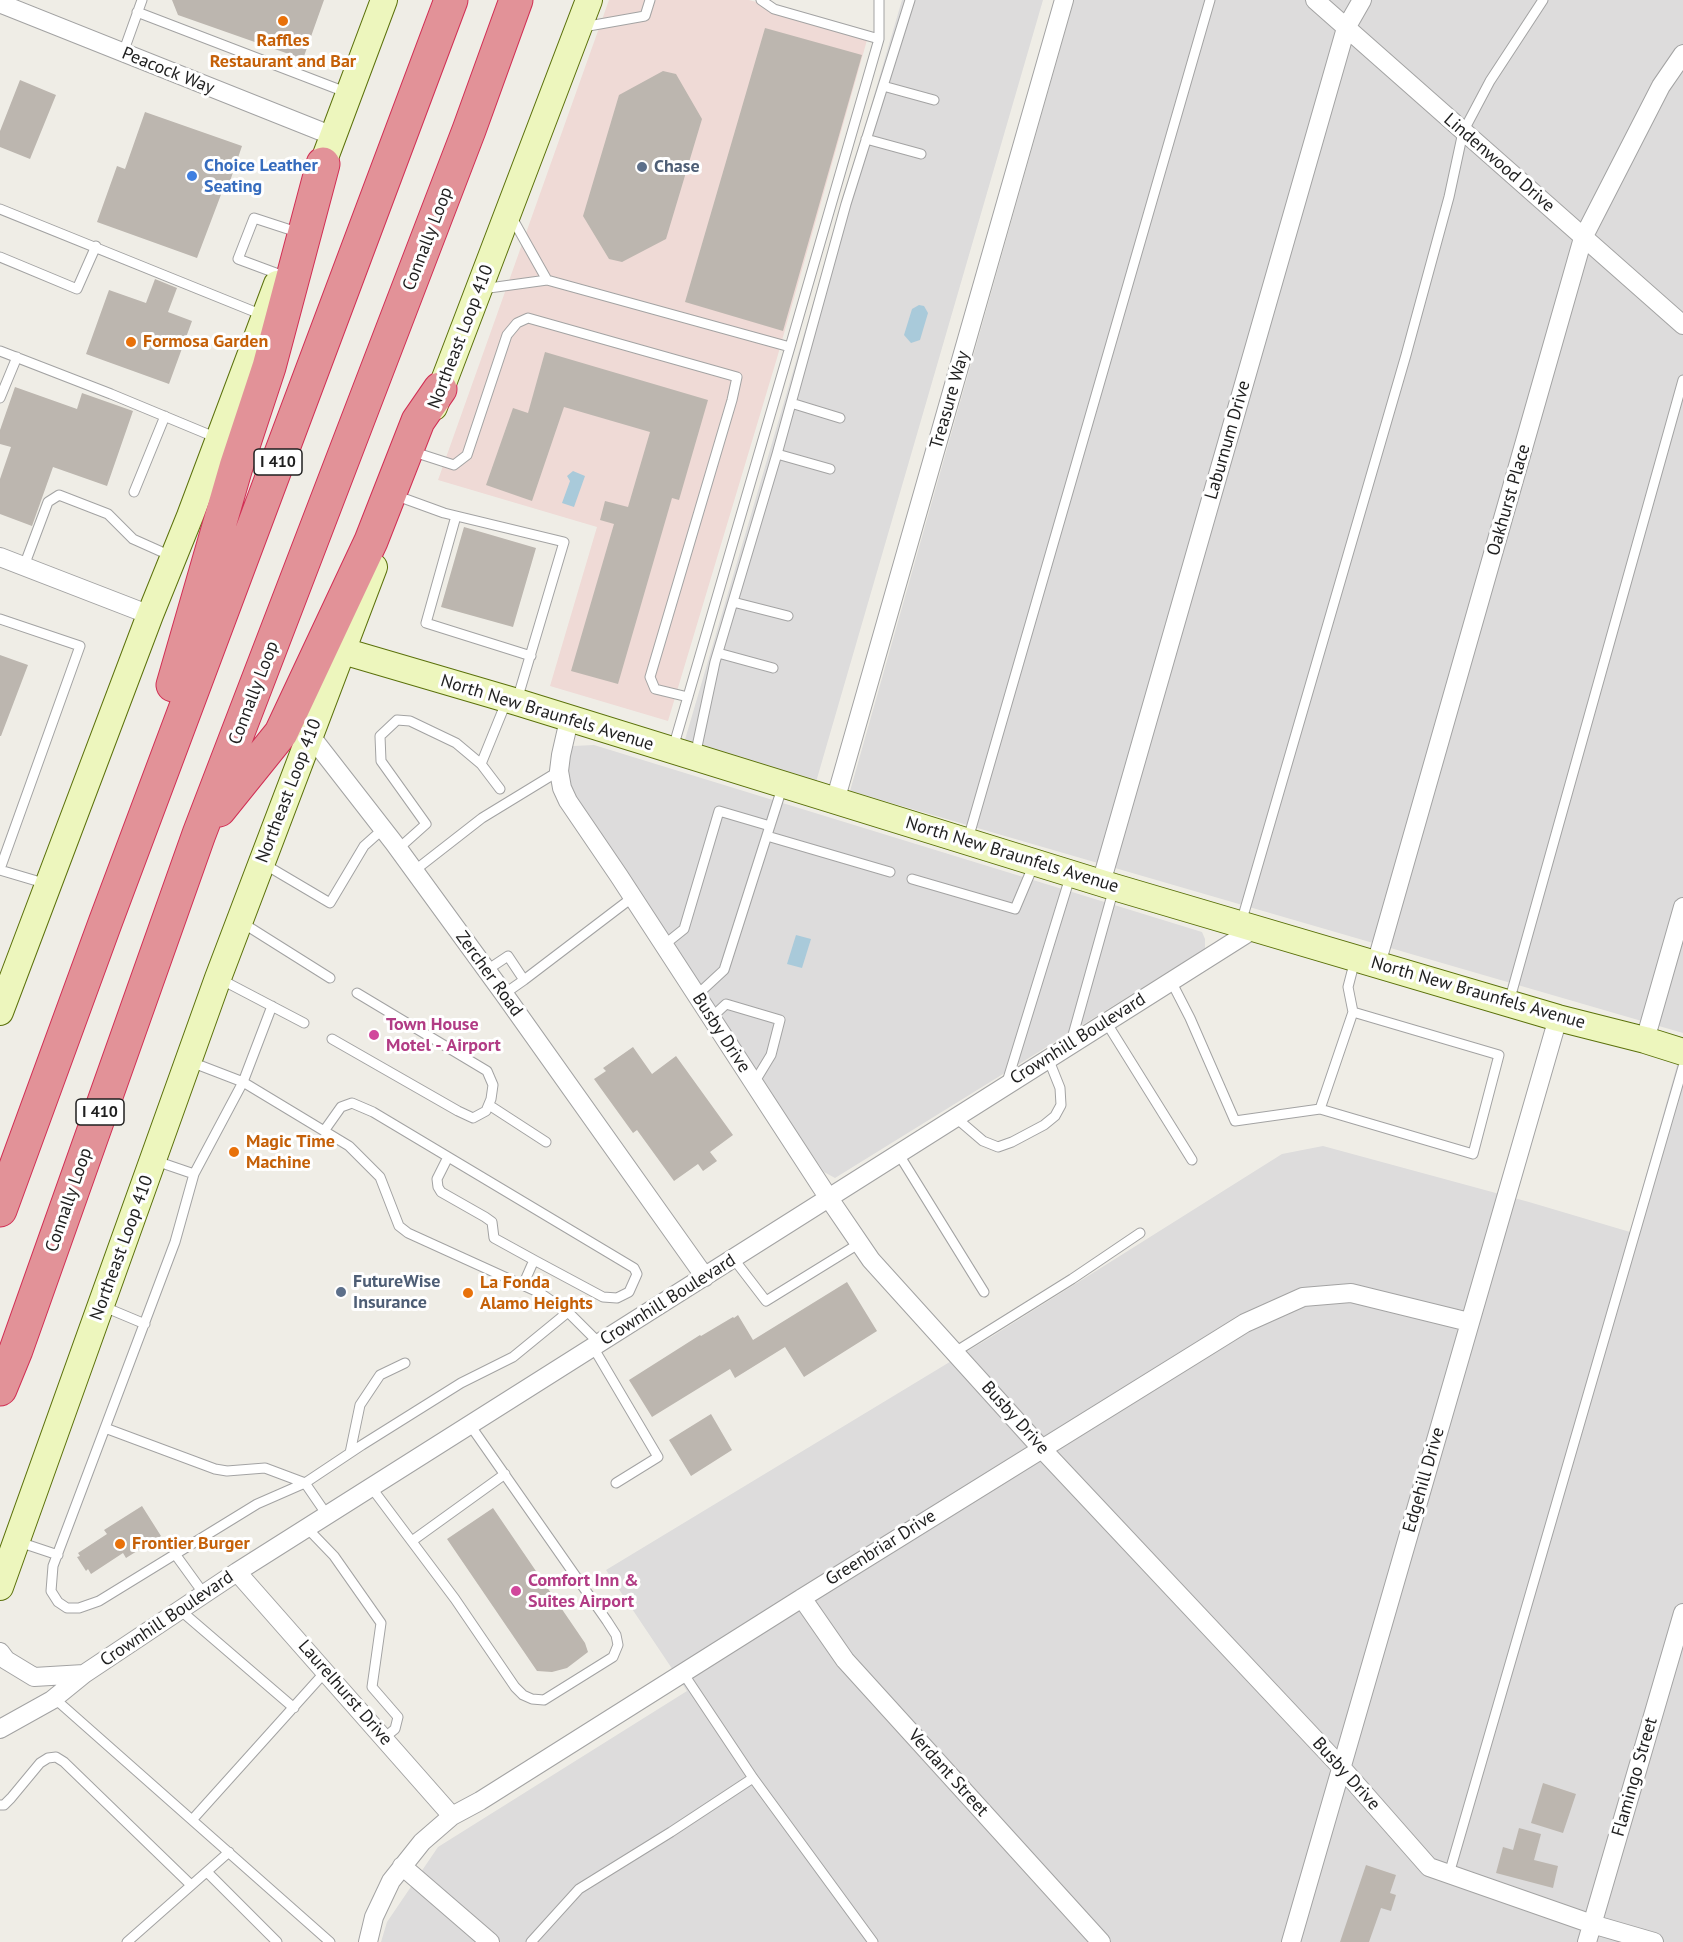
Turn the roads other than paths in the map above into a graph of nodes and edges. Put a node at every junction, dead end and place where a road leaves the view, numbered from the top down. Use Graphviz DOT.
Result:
graph roads {
  1 [pos="142,0"];
  2 [pos="384,0"];
  3 [pos="451,0"];
  4 [pos="516,0"];
  5 [pos="589,0"];
  6 [pos="650,0"];
  7 [pos="761,0"];
  8 [pos="879,0"];
  9 [pos="910,0"];
  10 [pos="1064,0"];
  11 [pos="1210,0"];
  12 [pos="1315,0"];
  13 [pos="1362,0"];
  14 [pos="1543,0"];
  15 [pos="3,6"];
  16 [pos="137,12"];
  17 [pos="578,28"];
  18 [pos="1346,28"];
  19 [pos="879,39"];
  20 [pos="123,53"];
  21 [pos="1683,54"];
  22 [pos="883,86"];
  23 [pos="349,93"];
  24 [pos="934,100"];
  25 [pos="1463,132"];
  26 [pos="866,139"];
  27 [pos="328,150"];
  28 [pos="921,154"];
  29 [pos="0,209"];
  30 [pos="509,212"];
  31 [pos="301,234"];
  32 [pos="1584,238"];
  33 [pos="96,246"];
  34 [pos="0,257"];
  35 [pos="281,275"];
  36 [pos="547,280"];
  37 [pos="480,289"];
  38 [pos="265,316"];
  39 [pos="1683,325"];
  40 [pos="790,347"];
  41 [pos="0,351"];
  42 [pos="17,357"];
  43 [pos="1683,380"];
  44 [pos="440,389"];
  45 [pos="0,398"];
  46 [pos="791,403"];
  47 [pos="165,416"];
  48 [pos="840,417"];
  49 [pos="219,439"];
  50 [pos="417,453"];
  51 [pos="777,454"];
  52 [pos="830,469"];
  53 [pos="134,492"];
  54 [pos="400,497"];
  55 [pos="456,516"];
  56 [pos="172,556"];
  57 [pos="0,557"];
  58 [pos="24,566"];
  59 [pos="733,602"];
  60 [pos="150,615"];
  61 [pos="788,616"];
  62 [pos="0,619"];
  63 [pos="343,651"];
  64 [pos="718,653"];
  65 [pos="531,656"];
  66 [pos="772,668"];
  67 [pos="688,697"];
  68 [pos="512,701"];
  69 [pos="569,720"];
  70 [pos="310,735"];
  71 [pos="683,755"];
  72 [pos="482,764"];
  73 [pos="559,771"];
  74 [pos="783,785"];
  75 [pos="500,789"];
  76 [pos="835,801"];
  77 [pos="383,830"];
  78 [pos="768,831"];
  79 [pos="198,834"];
  80 [pos="967,841"];
  81 [pos="398,849"];
  82 [pos="1035,862"];
  83 [pos="261,863"];
  84 [pos="0,869"];
  85 [pos="414,871"];
  86 [pos="890,872"];
  87 [pos="1071,874"];
  88 [pos="912,879"];
  89 [pos="48,884"];
  90 [pos="1108,885"];
  91 [pos="633,897"];
  92 [pos="1683,907"];
  93 [pos="240,921"];
  94 [pos="105,923"];
  95 [pos="1247,927"];
  96 [pos="664,945"];
  97 [pos="1366,961"];
  98 [pos="487,970"];
  99 [pos="218,978"];
  100 [pos="330,978"];
  101 [pos="524,980"];
  102 [pos="1171,981"];
  103 [pos="357,993"];
  104 [pos="504,994"];
  105 [pos="696,995"];
  106 [pos="1509,1003"];
  107 [pos="272,1006"];
  108 [pos="0,1012"];
  109 [pos="1353,1012"];
  110 [pos="711,1018"];
  111 [pos="1558,1018"];
  112 [pos="1106,1022"];
  113 [pos="304,1023"];
  114 [pos="332,1039"];
  115 [pos="1645,1040"];
  116 [pos="1070,1045"];
  117 [pos="1683,1052"];
  118 [pos="1048,1058"];
  119 [pos="189,1061"];
  120 [pos="1683,1067"];
  121 [pos="243,1082"];
  122 [pos="754,1084"];
  123 [pos="1006,1084"];
  124 [pos="489,1105"];
  125 [pos="1320,1109"];
  126 [pos="955,1117"];
  127 [pos="324,1131"];
  128 [pos="546,1142"];
  129 [pos="898,1153"];
  130 [pos="448,1157"];
  131 [pos="1192,1160"];
  132 [pos="153,1161"];
  133 [pos="194,1174"];
  134 [pos="828,1197"];
  135 [pos="0,1210"];
  136 [pos="1140,1233"];
  137 [pos="860,1243"];
  138 [pos="733,1258"];
  139 [pos="534,1260"];
  140 [pos="705,1277"];
  141 [pos="522,1286"];
  142 [pos="984,1292"];
  143 [pos="102,1306"];
  144 [pos="568,1312"];
  145 [pos="1469,1322"];
  146 [pos="145,1324"];
  147 [pos="596,1345"];
  148 [pos="955,1352"];
  149 [pos="405,1363"];
  150 [pos="0,1389"];
  151 [pos="470,1425"];
  152 [pos="105,1428"];
  153 [pos="1041,1448"];
  154 [pos="350,1453"];
  155 [pos="505,1474"];
  156 [pos="305,1483"];
  157 [pos="615,1483"];
  158 [pos="371,1487"];
  159 [pos="327,1515"];
  160 [pos="307,1528"];
  161 [pos="17,1541"];
  162 [pos="412,1541"];
  163 [pos="58,1554"];
  164 [pos="175,1554"];
  165 [pos="237,1572"];
  166 [pos="0,1587"];
  167 [pos="204,1594"];
  168 [pos="802,1598"];
  169 [pos="180,1610"];
  170 [pos="1683,1612"];
  171 [pos="0,1652"];
  172 [pos="326,1671"];
  173 [pos="683,1673"];
  174 [pos="84,1674"];
  175 [pos="54,1698"];
  176 [pos="294,1708"];
  177 [pos="0,1730"];
  178 [pos="384,1738"];
  179 [pos="1341,1767"];
  180 [pos="753,1778"];
  181 [pos="0,1805"];
  182 [pos="452,1816"];
  183 [pos="192,1820"];
  184 [pos="229,1852"];
  185 [pos="402,1866"];
  186 [pos="207,1872"];
  187 [pos="1449,1874"];
  188 [pos="191,1885"];
  189 [pos="1592,1924"];
  190 [pos="127,1942"];
  191 [pos="278,1942"];
  192 [pos="330,1942"];
  193 [pos="368,1942"];
  194 [pos="490,1942"];
  195 [pos="531,1942"];
  196 [pos="873,1942"];
  197 [pos="1101,1942"];
  198 [pos="1291,1942"];
  199 [pos="1587,1942"];
  200 [pos="1654,1942"];
  1 -- 16 [label="lane"];
  2 -- 23 [label="main road"];
  3 -- 94 [label="highway, I 410"];
  4 -- 79 [label="highway, Connally Loop / I 410"];
  5 -- 17 [label="main road, Northeast Loop 410"];
  6 -- 17 [label="lane"];
  7 -- 19 [label="lane"];
  8 -- 19 [label="lane"];
  9 -- 22 [label="lane"];
  10 -- 76 [label="street, Treasure Way"];
  11 -- 80 [label="lane"];
  12 -- 18 [label="street, Lindenwood Drive"];
  13 -- 18 [label="street, Laburnum Drive"];
  14 -- 25 [label="lane"];
  15 -- 20 [label="street, Peacock Way"];
  16 -- 20 [label="lane"];
  16 -- 23 [label="lane"];
  17 -- 30 [label="main road, Northeast Loop 410"];
  18 -- 25 [label="street, Lindenwood Drive"];
  18 -- 90 [label="street, Laburnum Drive"];
  19 -- 40 [label="lane"];
  20 -- 27 [label="street, Peacock Way"];
  21 -- 32 [label="street, Oakhurst Place"];
  22 -- 24 [label="lane"];
  22 -- 26 [label="lane"];
  23 -- 27 [label="main road"];
  25 -- 32 [label="street, Lindenwood Drive"];
  25 -- 95 [label="lane"];
  26 -- 28 [label="lane"];
  26 -- 46 [label="lane"];
  27 -- 31 [label="highway"];
  29 -- 33 [label="lane"];
  30 -- 36 [label="lane"];
  30 -- 37 [label="main road, Northeast Loop 410"];
  31 -- 35 [label="main road"];
  31 -- 35 [label="lane"];
  31 -- 94 [label="highway"];
  32 -- 39 [label="street, Lindenwood Drive"];
  32 -- 97 [label="street, Oakhurst Place"];
  33 -- 34 [label="lane"];
  33 -- 38 [label="lane"];
  35 -- 38 [label="main road"];
  36 -- 37 [label="lane"];
  36 -- 40 [label="lane"];
  37 -- 44 [label="main road, Northeast Loop 410"];
  38 -- 49 [label="main road"];
  40 -- 67 [label="lane"];
  41 -- 42 [label="lane"];
  42 -- 45 [label="lane"];
  42 -- 47 [label="lane"];
  43 -- 106 [label="lane"];
  44 -- 50 [label="main road, Northeast Loop 410"];
  44 -- 79 [label="highway"];
  46 -- 48 [label="lane"];
  46 -- 51 [label="lane"];
  47 -- 49 [label="lane"];
  47 -- 53 [label="lane"];
  49 -- 56 [label="main road"];
  50 -- 54 [label="main road, Northeast Loop 410"];
  50 -- 67 [label="lane"];
  51 -- 52 [label="lane"];
  51 -- 59 [label="lane"];
  54 -- 55 [label="lane"];
  54 -- 63 [label="main road, Northeast Loop 410"];
  55 -- 65 [label="lane"];
  55 -- 65 [label="lane"];
  56 -- 58 [label="lane"];
  56 -- 60 [label="main road"];
  57 -- 58 [label="street"];
  58 -- 60 [label="street"];
  59 -- 61 [label="lane"];
  59 -- 64 [label="lane"];
  60 -- 89 [label="main road"];
  62 -- 84 [label="lane"];
  63 -- 68 [label="main road, North New Braunfels Avenue"];
  63 -- 70 [label="main road, Northeast Loop 410"];
  64 -- 66 [label="lane"];
  64 -- 71 [label="lane"];
  65 -- 68 [label="lane"];
  67 -- 71 [label="lane"];
  68 -- 69 [label="main road, North New Braunfels Avenue"];
  68 -- 72 [label="lane"];
  69 -- 71 [label="main road, North New Braunfels Avenue"];
  69 -- 73 [label="street, Busby Drive"];
  70 -- 77 [label="street, Zercher Road"];
  70 -- 83 [label="main road, Northeast Loop 410"];
  71 -- 74 [label="main road, North New Braunfels Avenue"];
  72 -- 75 [label="lane"];
  72 -- 81 [label="lane"];
  73 -- 85 [label="lane"];
  73 -- 91 [label="street, Busby Drive"];
  74 -- 76 [label="main road, North New Braunfels Avenue"];
  74 -- 78 [label="lane"];
  76 -- 80 [label="main road, North New Braunfels Avenue"];
  77 -- 81 [label="street, Zercher Road"];
  77 -- 83 [label="lane"];
  78 -- 86 [label="lane"];
  78 -- 96 [label="lane"];
  78 -- 105 [label="lane"];
  79 -- 150 [label="highway, Connally Loop / I 410"];
  80 -- 82 [label="main road, North New Braunfels Avenue"];
  81 -- 85 [label="street, Zercher Road"];
  82 -- 87 [label="main road, North New Braunfels Avenue"];
  82 -- 88 [label="lane"];
  83 -- 93 [label="main road, Northeast Loop 410"];
  84 -- 89 [label="lane"];
  85 -- 98 [label="street, Zercher Road"];
  87 -- 90 [label="main road, North New Braunfels Avenue"];
  87 -- 123 [label="lane"];
  89 -- 108 [label="main road"];
  90 -- 95 [label="main road, North New Braunfels Avenue"];
  90 -- 116 [label="lane"];
  91 -- 96 [label="street, Busby Drive"];
  91 -- 101 [label="lane"];
  92 -- 115 [label="street"];
  93 -- 99 [label="main road, Northeast Loop 410"];
  93 -- 100 [label="lane"];
  94 -- 135 [label="highway, I 410"];
  95 -- 97 [label="main road, North New Braunfels Avenue"];
  95 -- 102 [label="street, Crownhill Boulevard"];
  96 -- 105 [label="street, Busby Drive"];
  97 -- 106 [label="main road, North New Braunfels Avenue"];
  97 -- 109 [label="lane"];
  98 -- 101 [label="lane"];
  98 -- 104 [label="street, Zercher Road"];
  99 -- 107 [label="lane"];
  99 -- 119 [label="main road, Northeast Loop 410"];
  101 -- 104 [label="lane"];
  102 -- 112 [label="street, Crownhill Boulevard"];
  102 -- 125 [label="lane"];
  103 -- 124 [label="lane"];
  104 -- 140 [label="street, Zercher Road"];
  105 -- 110 [label="street, Busby Drive"];
  106 -- 111 [label="main road, North New Braunfels Avenue"];
  107 -- 113 [label="lane"];
  107 -- 121 [label="lane"];
  109 -- 125 [label="lane"];
  109 -- 125 [label="lane"];
  110 -- 122 [label="street, Busby Drive"];
  110 -- 122 [label="lane"];
  111 -- 115 [label="main road, North New Braunfels Avenue"];
  111 -- 145 [label="street, Edgehill Drive"];
  112 -- 116 [label="street, Crownhill Boulevard"];
  112 -- 131 [label="lane"];
  114 -- 124 [label="lane"];
  115 -- 117 [label="main road, North New Braunfels Avenue"];
  116 -- 118 [label="street, Crownhill Boulevard"];
  118 -- 123 [label="street, Crownhill Boulevard"];
  118 -- 126 [label="lane"];
  119 -- 121 [label="lane"];
  119 -- 132 [label="main road, Northeast Loop 410"];
  120 -- 187 [label="lane"];
  121 -- 127 [label="lane"];
  121 -- 133 [label="lane"];
  122 -- 134 [label="street, Busby Drive"];
  123 -- 126 [label="street, Crownhill Boulevard"];
  124 -- 128 [label="lane"];
  126 -- 129 [label="street, Crownhill Boulevard"];
  127 -- 130 [label="lane"];
  127 -- 141 [label="lane"];
  129 -- 134 [label="street, Crownhill Boulevard"];
  129 -- 142 [label="lane"];
  130 -- 139 [label="lane"];
  130 -- 139 [label="lane"];
  132 -- 133 [label="lane"];
  132 -- 143 [label="main road, Northeast Loop 410"];
  133 -- 146 [label="lane"];
  134 -- 137 [label="street, Busby Drive"];
  134 -- 138 [label="street, Crownhill Boulevard"];
  136 -- 148 [label="lane"];
  137 -- 138 [label="lane"];
  137 -- 148 [label="street, Busby Drive"];
  138 -- 140 [label="street, Crownhill Boulevard"];
  139 -- 141 [label="lane"];
  140 -- 147 [label="street, Crownhill Boulevard"];
  141 -- 144 [label="lane"];
  143 -- 146 [label="lane"];
  143 -- 161 [label="main road, Northeast Loop 410"];
  144 -- 147 [label="lane"];
  144 -- 154 [label="lane"];
  145 -- 153 [label="street, Greenbriar Drive"];
  145 -- 179 [label="street, Edgehill Drive"];
  146 -- 152 [label="lane"];
  147 -- 151 [label="street, Crownhill Boulevard"];
  147 -- 157 [label="lane"];
  148 -- 153 [label="street, Busby Drive"];
  149 -- 154 [label="lane"];
  151 -- 155 [label="lane"];
  151 -- 158 [label="street, Crownhill Boulevard"];
  152 -- 156 [label="lane"];
  152 -- 163 [label="lane"];
  153 -- 168 [label="street, Greenbriar Drive"];
  153 -- 179 [label="street, Busby Drive"];
  154 -- 156 [label="lane"];
  155 -- 162 [label="lane"];
  155 -- 162 [label="lane"];
  156 -- 159 [label="lane"];
  156 -- 164 [label="lane"];
  158 -- 159 [label="street, Crownhill Boulevard"];
  158 -- 162 [label="lane"];
  159 -- 160 [label="street, Crownhill Boulevard"];
  160 -- 165 [label="street, Crownhill Boulevard"];
  160 -- 178 [label="lane"];
  161 -- 163 [label="lane"];
  161 -- 166 [label="main road, Northeast Loop 410"];
  163 -- 164 [label="lane"];
  164 -- 167 [label="lane"];
  165 -- 167 [label="street, Crownhill Boulevard"];
  165 -- 172 [label="street, Laurelhurst Drive"];
  167 -- 169 [label="street, Crownhill Boulevard"];
  168 -- 173 [label="street, Greenbriar Drive"];
  168 -- 197 [label="street, Verdant Street"];
  169 -- 174 [label="street, Crownhill Boulevard"];
  169 -- 176 [label="lane"];
  170 -- 189 [label="street, Flamingo Street"];
  171 -- 174 [label="street, Crownhill Boulevard"];
  172 -- 176 [label="lane"];
  172 -- 178 [label="street, Laurelhurst Drive"];
  173 -- 180 [label="lane"];
  173 -- 182 [label="street, Greenbriar Drive"];
  174 -- 175 [label="street, Crownhill Boulevard"];
  175 -- 177 [label="street, Crownhill Boulevard"];
  175 -- 183 [label="lane"];
  176 -- 183 [label="lane"];
  178 -- 182 [label="street, Laurelhurst Drive"];
  179 -- 187 [label="street, Busby Drive"];
  179 -- 198 [label="street, Edgehill Drive"];
  180 -- 195 [label="lane"];
  180 -- 196 [label="lane"];
  181 -- 188 [label="lane"];
  182 -- 185 [label="street, Greenbriar Drive"];
  183 -- 184 [label="lane"];
  184 -- 186 [label="lane"];
  184 -- 192 [label="lane"];
  185 -- 193 [label="street, Greenbriar Drive"];
  185 -- 194 [label="street"];
  186 -- 188 [label="lane"];
  186 -- 191 [label="lane"];
  187 -- 189 [label="street, Busby Drive"];
  188 -- 190 [label="lane"];
  189 -- 199 [label="street, Flamingo Street"];
  189 -- 200 [label="street, Busby Drive"];
}
